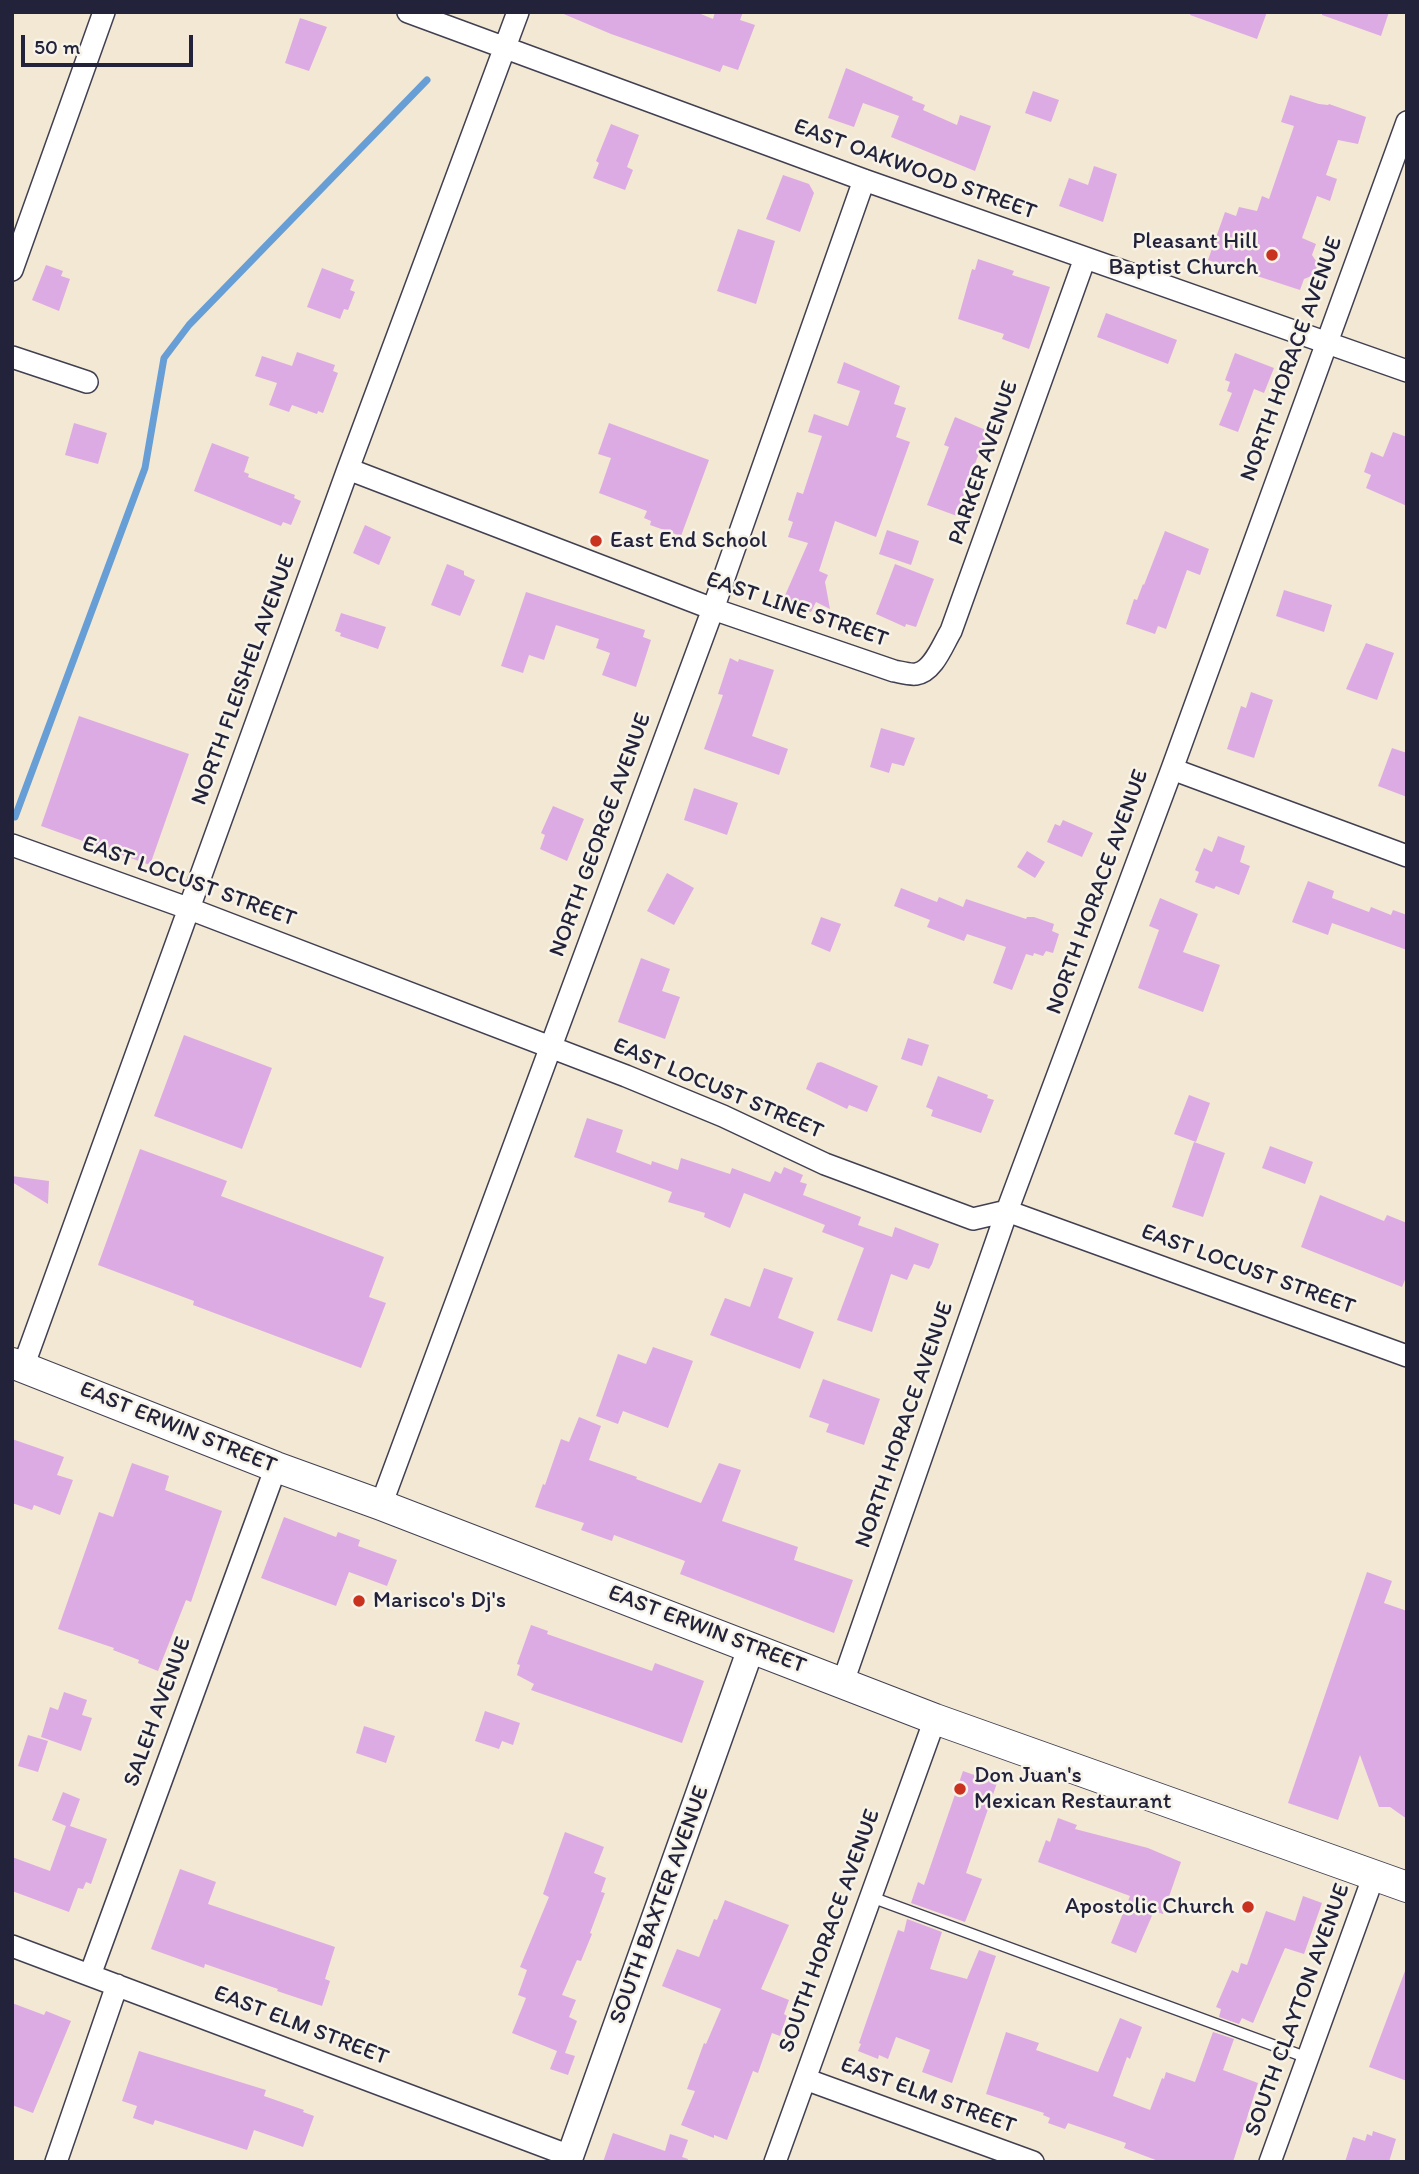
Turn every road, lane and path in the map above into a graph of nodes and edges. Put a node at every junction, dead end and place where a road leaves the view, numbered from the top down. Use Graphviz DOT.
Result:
graph roads {
  1 [pos="104,12"];
  2 [pos="408,12"];
  3 [pos="518,12"];
  4 [pos="506,49"];
  5 [pos="1407,122"];
  6 [pos="864,180"];
  7 [pos="1085,258"];
  8 [pos="12,270"];
  9 [pos="1326,343"];
  10 [pos="12,357"];
  11 [pos="1407,371"];
  12 [pos="87,382"];
  13 [pos="348,470"];
  14 [pos="713,609"];
  15 [pos="917,674"];
  16 [pos="1172,769"];
  17 [pos="12,845"];
  18 [pos="1407,856"];
  19 [pos="190,909"];
  20 [pos="550,1047"];
  21 [pos="1007,1211"];
  22 [pos="1407,1356"];
  23 [pos="18,1365"];
  24 [pos="276,1467"];
  25 [pos="381,1505"];
  26 [pos="751,1648"];
  27 [pos="843,1682"];
  28 [pos="935,1719"];
  29 [pos="1374,1875"];
  30 [pos="1407,1887"];
  31 [pos="871,1897"];
  32 [pos="12,1946"];
  33 [pos="90,1975"];
  34 [pos="117,1985"];
  35 [pos="1308,2058"];
  36 [pos="805,2079"];
  37 [pos="569,2159"];
  38 [pos="56,2162"];
  39 [pos="775,2162"];
  40 [pos="1033,2162"];
  41 [pos="1270,2162"];
  1 -- 8 [label="street"];
  2 -- 4 [label="street, EAST OAKWOOD STREET"];
  3 -- 4 [label="street, NORTH FLEISHEL AVENUE"];
  4 -- 6 [label="street, EAST OAKWOOD STREET"];
  4 -- 13 [label="street, NORTH FLEISHEL AVENUE"];
  5 -- 9 [label="street, NORTH HORACE AVENUE"];
  6 -- 7 [label="street, EAST OAKWOOD STREET"];
  6 -- 14 [label="street, NORTH GEORGE AVENUE"];
  7 -- 9 [label="street, EAST OAKWOOD STREET"];
  7 -- 15 [label="street, PARKER AVENUE"];
  9 -- 11 [label="street, EAST OAKWOOD STREET"];
  9 -- 16 [label="street, NORTH HORACE AVENUE"];
  10 -- 12 [label="street"];
  13 -- 14 [label="street, EAST LINE STREET"];
  13 -- 19 [label="street, NORTH FLEISHEL AVENUE"];
  14 -- 15 [label="street, EAST LINE STREET"];
  14 -- 20 [label="street, NORTH GEORGE AVENUE"];
  16 -- 18 [label="street"];
  16 -- 21 [label="street, NORTH HORACE AVENUE"];
  17 -- 19 [label="street, EAST LOCUST STREET"];
  19 -- 20 [label="street, EAST LOCUST STREET"];
  19 -- 23 [label="street, NORTH FLEISHEL AVENUE"];
  20 -- 21 [label="street, EAST LOCUST STREET"];
  20 -- 25 [label="street, NORTH GEORGE AVENUE"];
  21 -- 22 [label="street, EAST LOCUST STREET"];
  21 -- 27 [label="street, NORTH HORACE AVENUE"];
  23 -- 24 [label="main road, EAST ERWIN STREET"];
  24 -- 25 [label="main road, EAST ERWIN STREET"];
  24 -- 33 [label="street, SALEH AVENUE"];
  25 -- 26 [label="main road, EAST ERWIN STREET"];
  26 -- 27 [label="main road, EAST ERWIN STREET"];
  26 -- 37 [label="street, SOUTH BAXTER AVENUE"];
  27 -- 28 [label="main road, EAST ERWIN STREET"];
  28 -- 29 [label="main road, EAST ERWIN STREET"];
  28 -- 31 [label="street, SOUTH HORACE AVENUE"];
  29 -- 30 [label="main road, EAST ERWIN STREET"];
  29 -- 35 [label="street, SOUTH CLAYTON AVENUE"];
  31 -- 35 [label="lane"];
  31 -- 36 [label="street, SOUTH HORACE AVENUE"];
  32 -- 33 [label="street, EAST ELM STREET"];
  33 -- 34 [label="street, EAST ELM STREET"];
  34 -- 37 [label="street, EAST ELM STREET"];
  34 -- 38 [label="street"];
  35 -- 41 [label="street, SOUTH CLAYTON AVENUE"];
  36 -- 39 [label="street, SOUTH HORACE AVENUE"];
  36 -- 40 [label="street, EAST ELM STREET"];
}
